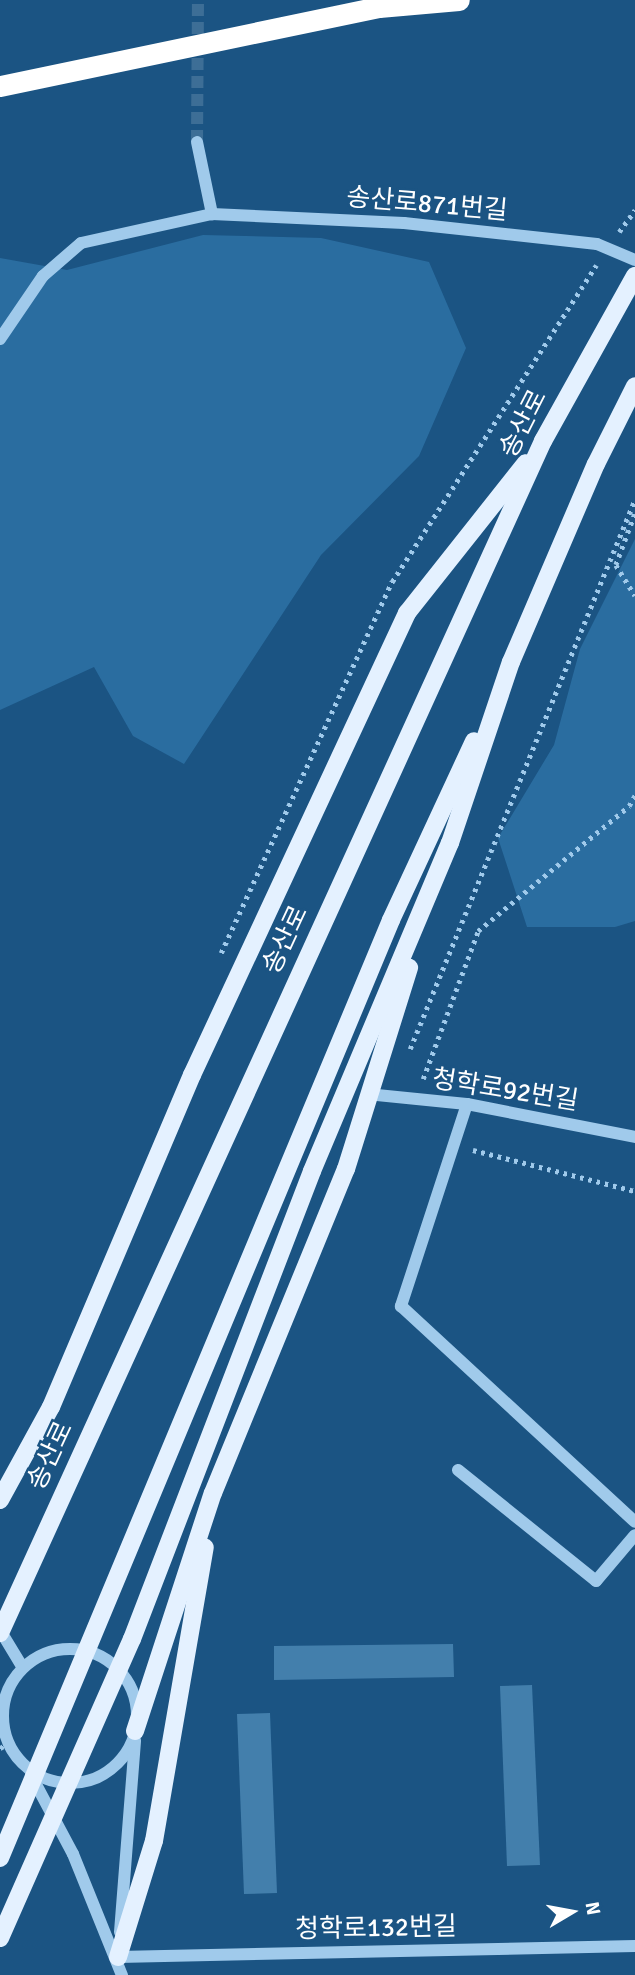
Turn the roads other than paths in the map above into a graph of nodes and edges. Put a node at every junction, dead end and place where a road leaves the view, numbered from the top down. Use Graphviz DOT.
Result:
graph roads {
  1 [pos="459,0"];
  2 [pos="0,86"];
  3 [pos="197,142"];
  4 [pos="212,214"];
  5 [pos="635,260"];
  6 [pos="635,276"];
  7 [pos="0,339"];
  8 [pos="635,386"];
  9 [pos="543,441"];
  10 [pos="511,662"];
  11 [pos="450,842"];
  12 [pos="367,1094"];
  13 [pos="467,1104"];
  14 [pos="635,1137"];
  15 [pos="458,1470"];
  16 [pos="213,1493"];
  17 [pos="0,1500"];
  18 [pos="635,1522"];
  19 [pos="635,1535"];
  20 [pos="0,1632"];
  21 [pos="23,1668"];
  22 [pos="135,1731"];
  23 [pos="5,1745"];
  24 [pos="28,1769"];
  25 [pos="0,1858"];
  26 [pos="0,1938"];
  27 [pos="635,1946"];
  28 [pos="120,1966"];
  1 -- 2 [label="highway"];
  3 -- 4 [label="street"];
  4 -- 5 [label="street, 송산로871번길"];
  4 -- 7 [label="street, 송산로871번길"];
  6 -- 9 [label="main road, 송산로"];
  8 -- 10 [label="main road"];
  9 -- 17 [label="main road"];
  9 -- 20 [label="main road, 송산로"];
  10 -- 11 [label="main road"];
  10 -- 25 [label="main road"];
  11 -- 12 [label="main road"];
  11 -- 26 [label="main road"];
  12 -- 13 [label="street, 청학로92번길"];
  12 -- 16 [label="main road"];
  13 -- 14 [label="street, 청학로92번길"];
  13 -- 18 [label="street"];
  15 -- 19 [label="street"];
  16 -- 22 [label="main road"];
  16 -- 28 [label="main road"];
  20 -- 21 [label="street"];
  21 -- 22 [label="street"];
  21 -- 23 [label="street"];
  22 -- 24 [label="street"];
  22 -- 28 [label="street"];
  23 -- 24 [label="street"];
  24 -- 28 [label="street"];
  27 -- 28 [label="street, 청학로132번길"];
}
